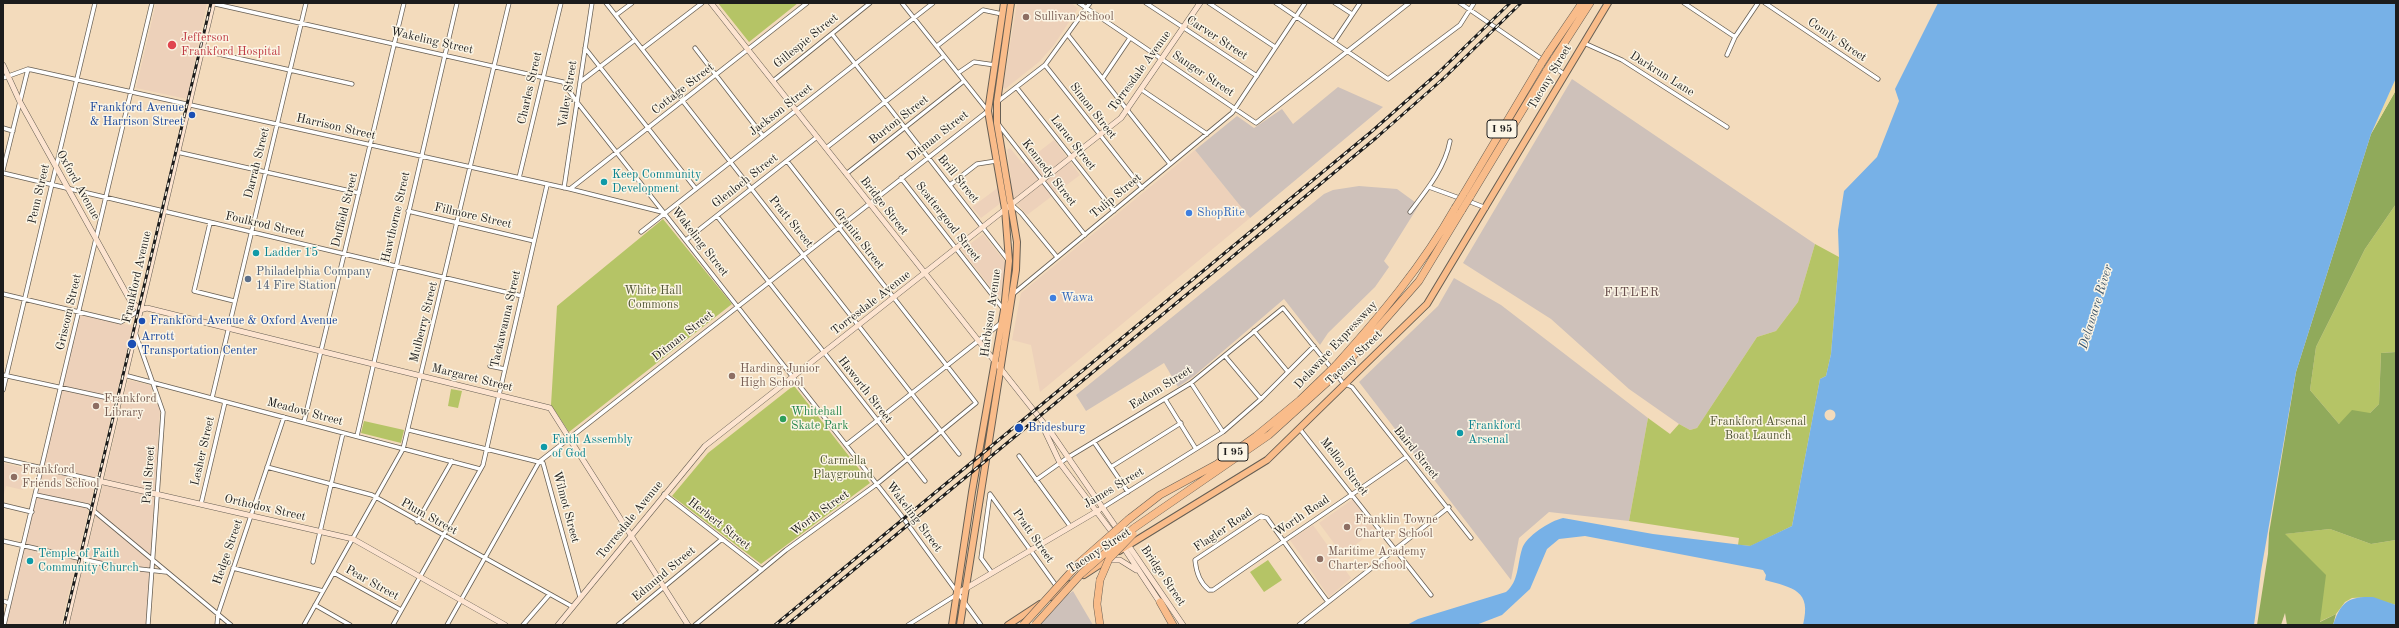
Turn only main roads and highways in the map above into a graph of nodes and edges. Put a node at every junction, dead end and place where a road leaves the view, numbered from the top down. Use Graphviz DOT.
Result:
graph roads {
  1 [pos="212,3"];
  2 [pos="711,3"];
  3 [pos="1004,3"];
  4 [pos="1011,3"];
  5 [pos="1200,3"];
  6 [pos="1582,3"];
  7 [pos="1590,3"];
  8 [pos="1608,3"];
  9 [pos="3,65"];
  10 [pos="6,78"];
  11 [pos="997,102"];
  12 [pos="988,111"];
  13 [pos="997,123"];
  14 [pos="989,124"];
  15 [pos="1467,196"];
  16 [pos="1012,204"];
  17 [pos="1005,209"];
  18 [pos="924,274"];
  19 [pos="140,310"];
  20 [pos="996,363"];
  21 [pos="1338,368"];
  22 [pos="1002,370"];
  23 [pos="1330,375"];
  24 [pos="1041,422"];
  25 [pos="99,481"];
  26 [pos="1102,508"];
  27 [pos="1096,511"];
  28 [pos="1136,528"];
  29 [pos="631,536"];
  30 [pos="1127,546"];
  31 [pos="1106,560"];
  32 [pos="1142,576"];
  33 [pos="966,588"];
  34 [pos="958,593"];
  35 [pos="1160,602"];
  36 [pos="66,625"];
  37 [pos="505,625"];
  38 [pos="558,625"];
  39 [pos="688,625"];
  40 [pos="952,625"];
  41 [pos="960,625"];
  42 [pos="1008,625"];
  43 [pos="1023,625"];
  44 [pos="1035,625"];
  45 [pos="1100,625"];
  46 [pos="1175,625"];
  47 [pos="1184,625"];
  1 -- 19 [label="main road, Frankford Avenue"];
  2 -- 18 [label="main road, Bridge Street"];
  3 -- 12 [label="main road, Harbison Avenue"];
  4 -- 11 [label="main road, Harbison Avenue"];
  5 -- 16 [label="main road, Torresdale Avenue"];
  6 -- 15 [label="highway, Delaware Expressway / I 95, bridge"];
  7 -- 15 [label="highway, Delaware Expressway / I 95, bridge"];
  8 -- 30 [label="main road, Tacony Street"];
  9 -- 10 [label="main road, Oxford Avenue"];
  10 -- 19 [label="main road, Oxford Avenue"];
  11 -- 12 [label="main road"];
  11 -- 13 [label="main road, Harbison Avenue"];
  12 -- 14 [label="main road, Harbison Avenue"];
  13 -- 14 [label="main road"];
  13 -- 16 [label="main road, Harbison Avenue"];
  14 -- 17 [label="main road, Harbison Avenue"];
  15 -- 21 [label="highway, Delaware Expressway / I 95, bridge"];
  15 -- 21 [label="highway, Delaware Expressway / I 95, bridge"];
  16 -- 17 [label="main road, Torresdale Avenue"];
  16 -- 22 [label="main road, Harbison Avenue"];
  17 -- 18 [label="main road, Torresdale Avenue"];
  17 -- 20 [label="main road, Harbison Avenue"];
  18 -- 20 [label="main road, Bridge Street"];
  18 -- 29 [label="main road, Torresdale Avenue"];
  19 -- 25 [label="main road, Frankford Avenue"];
  19 -- 29 [label="main road, Margaret Street"];
  20 -- 22 [label="main road, Bridge Street"];
  20 -- 34 [label="main road, Harbison Avenue"];
  21 -- 23 [label="highway, Delaware Expressway / I 95, bridge"];
  22 -- 24 [label="main road, Bridge Street"];
  22 -- 33 [label="main road, Harbison Avenue"];
  23 -- 28 [label="highway, Delaware Expressway / I 95"];
  23 -- 43 [label="highway, Delaware Expressway / I 95, bridge"];
  24 -- 26 [label="main road, Bridge Street"];
  24 -- 27 [label="main road, Bridge Street"];
  25 -- 36 [label="main road, Frankford Avenue"];
  25 -- 37 [label="main road, Orthodox Street"];
  26 -- 27 [label="main road, James Street"];
  26 -- 30 [label="main road, Bridge Street"];
  27 -- 30 [label="main road, Bridge Street"];
  27 -- 33 [label="main road, James Street"];
  28 -- 44 [label="highway, bridge"];
  28 -- 45 [label="highway, bridge"];
  29 -- 38 [label="main road, Torresdale Avenue"];
  29 -- 39 [label="main road, Margaret Street"];
  30 -- 31 [label="main road, Tacony Street"];
  30 -- 32 [label="main road, Bridge Street"];
  30 -- 47 [label="main road, Bridge Street"];
  31 -- 32 [label="main road"];
  31 -- 42 [label="main road, Tacony Street"];
  32 -- 35 [label="main road, Bridge Street"];
  33 -- 34 [label="main road, James Street"];
  33 -- 41 [label="main road, Harbison Avenue"];
  34 -- 40 [label="main road, Harbison Avenue"];
  35 -- 46 [label="highway"];
}
